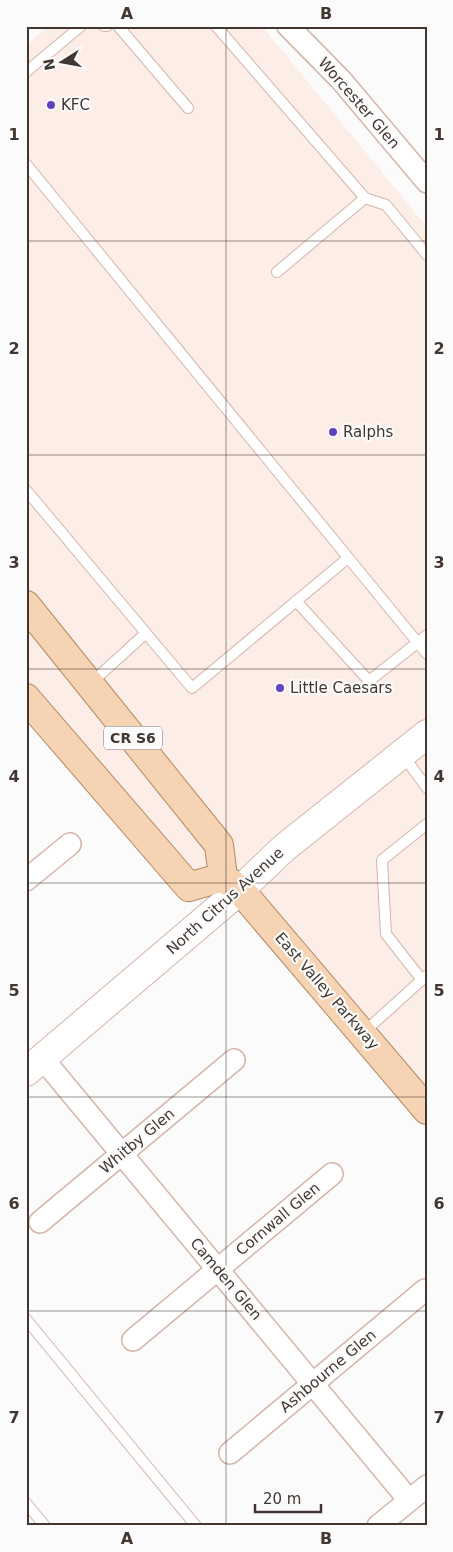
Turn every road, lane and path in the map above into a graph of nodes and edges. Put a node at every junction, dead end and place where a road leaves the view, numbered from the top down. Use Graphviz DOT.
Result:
graph roads {
  1 [pos="81,26"];
  2 [pos="118,26"];
  3 [pos="216,26"];
  4 [pos="288,26"];
  5 [pos="26,72"];
  6 [pos="188,108"];
  7 [pos="26,164"];
  8 [pos="427,182"];
  9 [pos="365,198"];
  10 [pos="427,255"];
  11 [pos="277,272"];
  12 [pos="26,490"];
  13 [pos="348,558"];
  14 [pos="296,601"];
  15 [pos="26,605"];
  16 [pos="146,633"];
  17 [pos="427,635"];
  18 [pos="418,643"];
  19 [pos="427,654"];
  20 [pos="90,684"];
  21 [pos="26,698"];
  22 [pos="427,734"];
  23 [pos="402,754"];
  24 [pos="427,788"];
  25 [pos="427,824"];
  26 [pos="70,844"];
  27 [pos="26,880"];
  28 [pos="232,883"];
  29 [pos="424,977"];
  30 [pos="363,1033"];
  31 [pos="234,1060"];
  32 [pos="34,1065"];
  33 [pos="427,1110"];
  34 [pos="121,1154"];
  35 [pos="332,1174"];
  36 [pos="40,1222"];
  37 [pos="218,1270"];
  38 [pos="425,1290"];
  39 [pos="26,1319"];
  40 [pos="133,1340"];
  41 [pos="313,1384"];
  42 [pos="230,1452"];
  43 [pos="427,1486"];
  44 [pos="409,1500"];
  45 [pos="26,1503"];
  46 [pos="45,1526"];
  47 [pos="196,1526"];
  48 [pos="378,1526"];
  1 -- 5 [label="lane"];
  2 -- 6 [label="lane"];
  3 -- 9 [label="lane"];
  4 -- 8 [label="street, Worcester Glen"];
  7 -- 13 [label="lane"];
  9 -- 10 [label="lane"];
  9 -- 11 [label="lane"];
  12 -- 16 [label="lane"];
  13 -- 14 [label="lane"];
  13 -- 18 [label="lane"];
  14 -- 16 [label="lane"];
  14 -- 18 [label="lane"];
  15 -- 20 [label="main road, CR S6"];
  16 -- 20 [label="lane"];
  17 -- 18 [label="lane"];
  18 -- 19 [label="lane"];
  20 -- 28 [label="main road, CR S6"];
  21 -- 28 [label="main road"];
  22 -- 23 [label="street, North Citrus Avenue"];
  23 -- 24 [label="lane"];
  23 -- 28 [label="street, North Citrus Avenue"];
  25 -- 29 [label="lane"];
  26 -- 27 [label="street"];
  28 -- 30 [label="main road, East Valley Parkway"];
  28 -- 32 [label="street, North Citrus Avenue"];
  29 -- 30 [label="lane"];
  30 -- 33 [label="main road, East Valley Parkway"];
  31 -- 34 [label="street, Whitby Glen"];
  32 -- 34 [label="street, Camden Glen"];
  34 -- 36 [label="street, Whitby Glen"];
  34 -- 37 [label="street, Camden Glen"];
  35 -- 37 [label="street, Cornwall Glen"];
  37 -- 40 [label="street, Cornwall Glen"];
  37 -- 41 [label="street, Camden Glen"];
  38 -- 41 [label="street, Ashbourne Glen"];
  39 -- 47 [label="lane"];
  41 -- 42 [label="street, Ashbourne Glen"];
  41 -- 44 [label="street, Camden Glen"];
  43 -- 44 [label="street"];
  44 -- 48 [label="street"];
  45 -- 46 [label="lane"];
}
